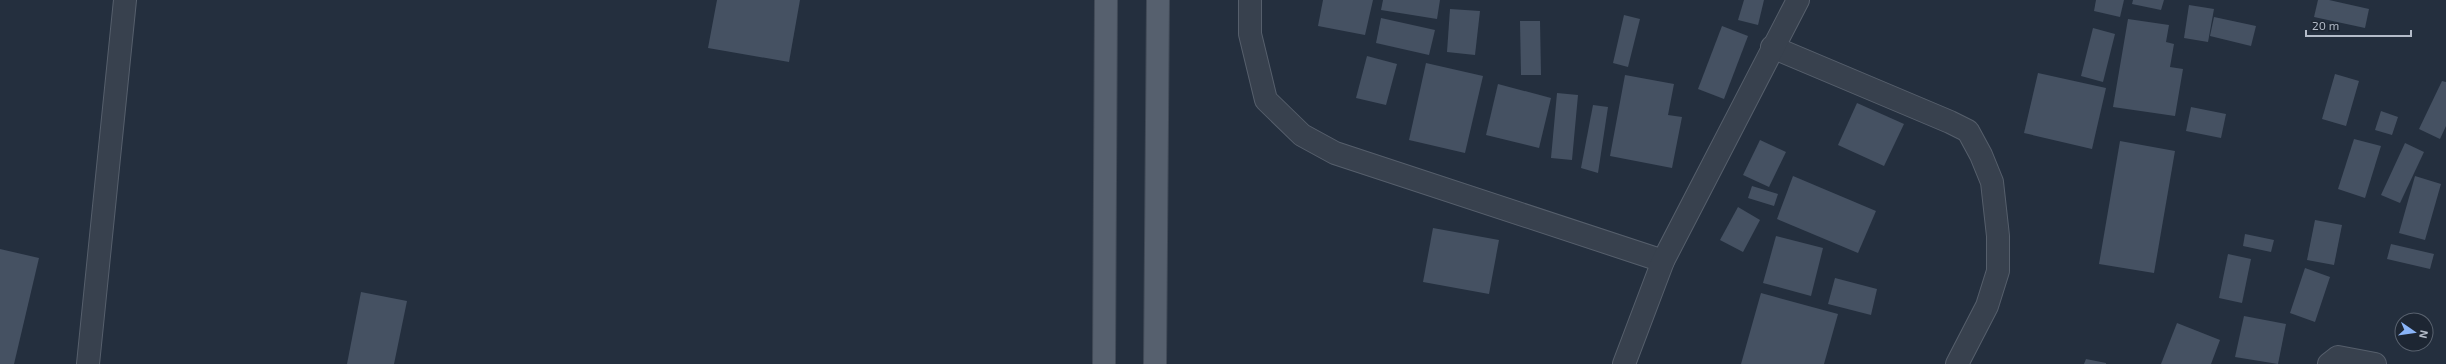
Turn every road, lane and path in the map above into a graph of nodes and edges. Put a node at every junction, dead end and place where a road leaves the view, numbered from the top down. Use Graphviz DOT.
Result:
graph roads {
  1 [pos="126,0"];
  2 [pos="1106,0"];
  3 [pos="1158,0"];
  4 [pos="1250,0"];
  5 [pos="1798,0"];
  6 [pos="1772,48"];
  7 [pos="1663,261"];
  8 [pos="88,364"];
  9 [pos="1104,364"];
  10 [pos="1155,364"];
  11 [pos="1624,364"];
  12 [pos="1957,364"];
  13 [pos="2329,364"];
  14 [pos="2376,364"];
  1 -- 8 [label="street"];
  2 -- 9 [label="main road"];
  3 -- 10 [label="main road"];
  4 -- 7 [label="street"];
  5 -- 6 [label="street"];
  6 -- 7 [label="street"];
  6 -- 12 [label="street"];
  7 -- 11 [label="street"];
  13 -- 14 [label="street"];
}
